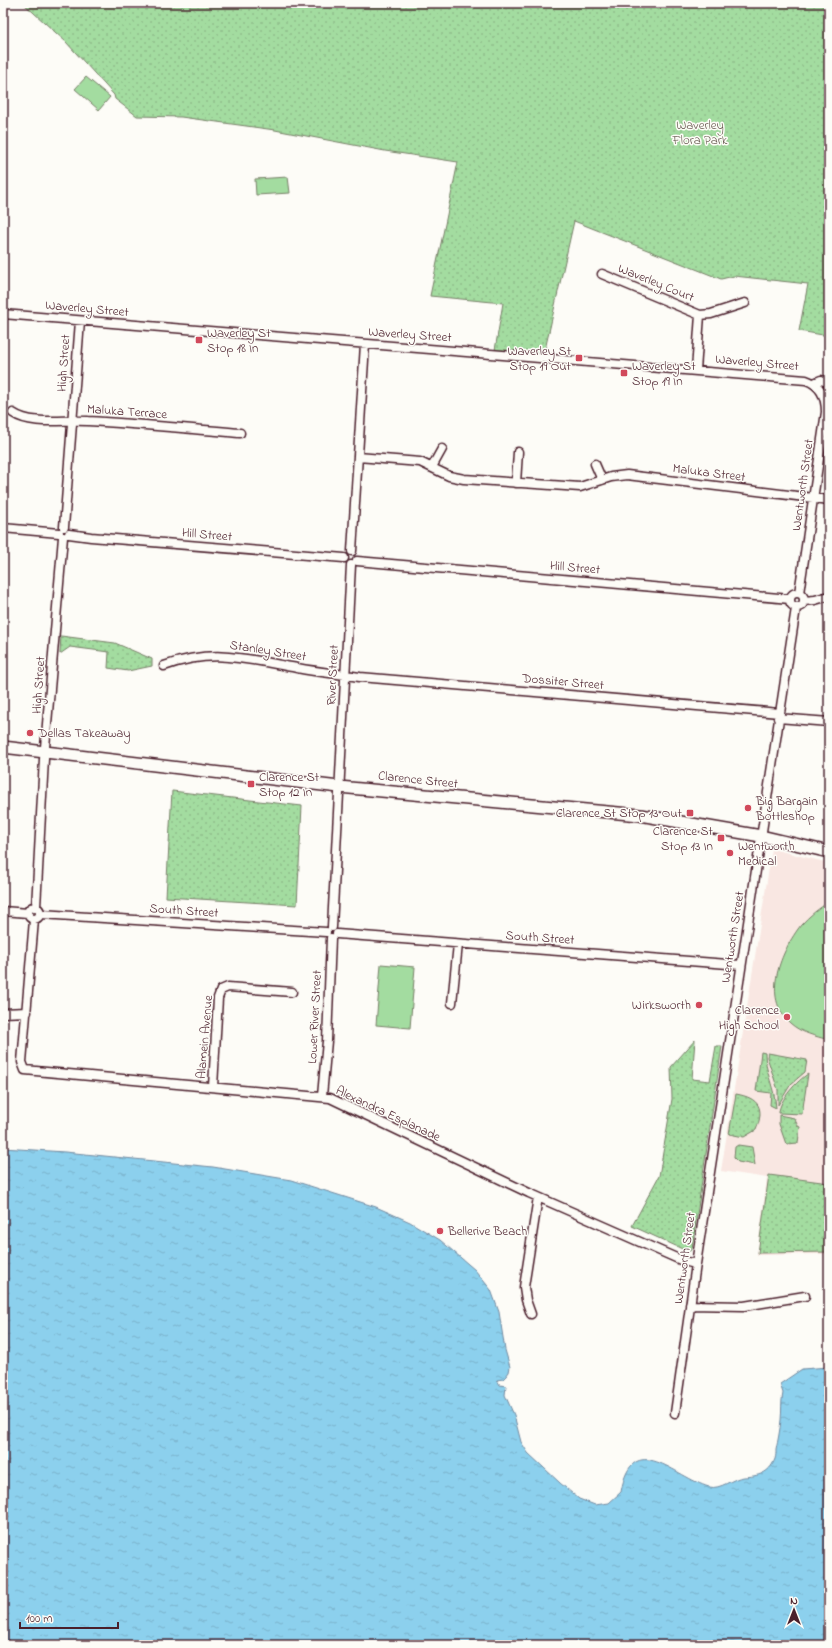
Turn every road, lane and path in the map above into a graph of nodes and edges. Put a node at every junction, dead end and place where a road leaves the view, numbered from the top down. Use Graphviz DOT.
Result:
graph roads {
  1 [pos="602,274"];
  2 [pos="745,303"];
  3 [pos="3,314"];
  4 [pos="700,315"];
  5 [pos="80,321"];
  6 [pos="365,344"];
  7 [pos="696,370"];
  8 [pos="829,382"];
  9 [pos="814,383"];
  10 [pos="13,413"];
  11 [pos="72,421"];
  12 [pos="240,432"];
  13 [pos="442,450"];
  14 [pos="518,452"];
  15 [pos="358,457"];
  16 [pos="595,464"];
  17 [pos="432,467"];
  18 [pos="602,480"];
  19 [pos="516,483"];
  20 [pos="813,498"];
  21 [pos="829,500"];
  22 [pos="3,528"];
  23 [pos="64,533"];
  24 [pos="352,551"];
  25 [pos="344,558"];
  26 [pos="354,563"];
  27 [pos="799,594"];
  28 [pos="829,596"];
  29 [pos="790,599"];
  30 [pos="804,601"];
  31 [pos="796,608"];
  32 [pos="164,666"];
  33 [pos="346,675"];
  34 [pos="779,716"];
  35 [pos="829,722"];
  36 [pos="3,747"];
  37 [pos="46,752"];
  38 [pos="339,787"];
  39 [pos="762,836"];
  40 [pos="829,852"];
  41 [pos="38,910"];
  42 [pos="3,911"];
  43 [pos="28,913"];
  44 [pos="34,920"];
  45 [pos="331,933"];
  46 [pos="458,944"];
  47 [pos="741,965"];
  48 [pos="292,992"];
  49 [pos="452,1003"];
  50 [pos="27,1012"];
  51 [pos="3,1013"];
  52 [pos="213,1087"];
  53 [pos="322,1096"];
  54 [pos="538,1197"];
  55 [pos="696,1264"];
  56 [pos="805,1296"];
  57 [pos="690,1305"];
  58 [pos="531,1314"];
  59 [pos="675,1413"];
  1 -- 4 [label="street, Waverley Court"];
  2 -- 4 [label="street, Waverley Court"];
  3 -- 5 [label="street, Waverley Street"];
  4 -- 7 [label="street, Waverley Court"];
  5 -- 6 [label="street, Waverley Street"];
  5 -- 11 [label="street, High Street"];
  6 -- 7 [label="street, Waverley Street"];
  6 -- 15 [label="street"];
  7 -- 9 [label="street, Waverley Street"];
  8 -- 9 [label="street, Waverley Street"];
  9 -- 20 [label="street, Wentworth Street"];
  10 -- 11 [label="street, Maluka Terrace"];
  11 -- 12 [label="street, Maluka Terrace"];
  11 -- 23 [label="street, High Street"];
  13 -- 17 [label="street"];
  14 -- 19 [label="street"];
  15 -- 17 [label="street, Maluka Street"];
  15 -- 24 [label="street"];
  16 -- 18 [label="street"];
  17 -- 19 [label="street, Maluka Street"];
  18 -- 19 [label="street, Maluka Street"];
  18 -- 20 [label="street, Maluka Street"];
  20 -- 21 [label="street, Maluka Street"];
  20 -- 27 [label="street, Wentworth Street"];
  22 -- 23 [label="street, Hill Street"];
  23 -- 25 [label="street, Hill Street"];
  23 -- 37 [label="street, High Street"];
  24 -- 25 [label="street"];
  24 -- 26 [label="street"];
  25 -- 26 [label="street"];
  26 -- 29 [label="street, Hill Street"];
  26 -- 33 [label="street, River Street"];
  27 -- 29 [label="street"];
  27 -- 30 [label="street"];
  28 -- 30 [label="street"];
  29 -- 31 [label="street"];
  30 -- 31 [label="street"];
  31 -- 34 [label="street, Wentworth Street"];
  32 -- 33 [label="street, Stanley Street"];
  33 -- 34 [label="street, Dossiter Street"];
  33 -- 38 [label="street, River Street"];
  34 -- 35 [label="street, Dossiter Street"];
  34 -- 39 [label="street, Wentworth Street"];
  36 -- 37 [label="main road, Clarence Street"];
  37 -- 38 [label="main road, Clarence Street"];
  37 -- 41 [label="street, High Street"];
  38 -- 39 [label="main road, Clarence Street"];
  38 -- 45 [label="street, Lower River Street"];
  39 -- 40 [label="main road, Clarence Street"];
  39 -- 47 [label="street, Wentworth Street"];
  41 -- 43 [label="street"];
  41 -- 44 [label="street"];
  41 -- 45 [label="street, South Street"];
  42 -- 43 [label="street"];
  43 -- 44 [label="street"];
  44 -- 50 [label="street"];
  45 -- 46 [label="street, South Street"];
  45 -- 53 [label="street, Lower River Street"];
  46 -- 47 [label="street, South Street"];
  46 -- 49 [label="street"];
  47 -- 55 [label="street, Wentworth Street"];
  48 -- 52 [label="street, Alamein Avenue"];
  50 -- 51 [label="street"];
  50 -- 52 [label="street, Alexandra Esplanade"];
  52 -- 53 [label="street, Alexandra Esplanade"];
  53 -- 54 [label="street, Alexandra Esplanade"];
  54 -- 55 [label="street, Alexandra Esplanade"];
  54 -- 58 [label="street"];
  55 -- 57 [label="street, Wentworth Street"];
  56 -- 57 [label="street"];
  57 -- 59 [label="street, Wentworth Street"];
}
